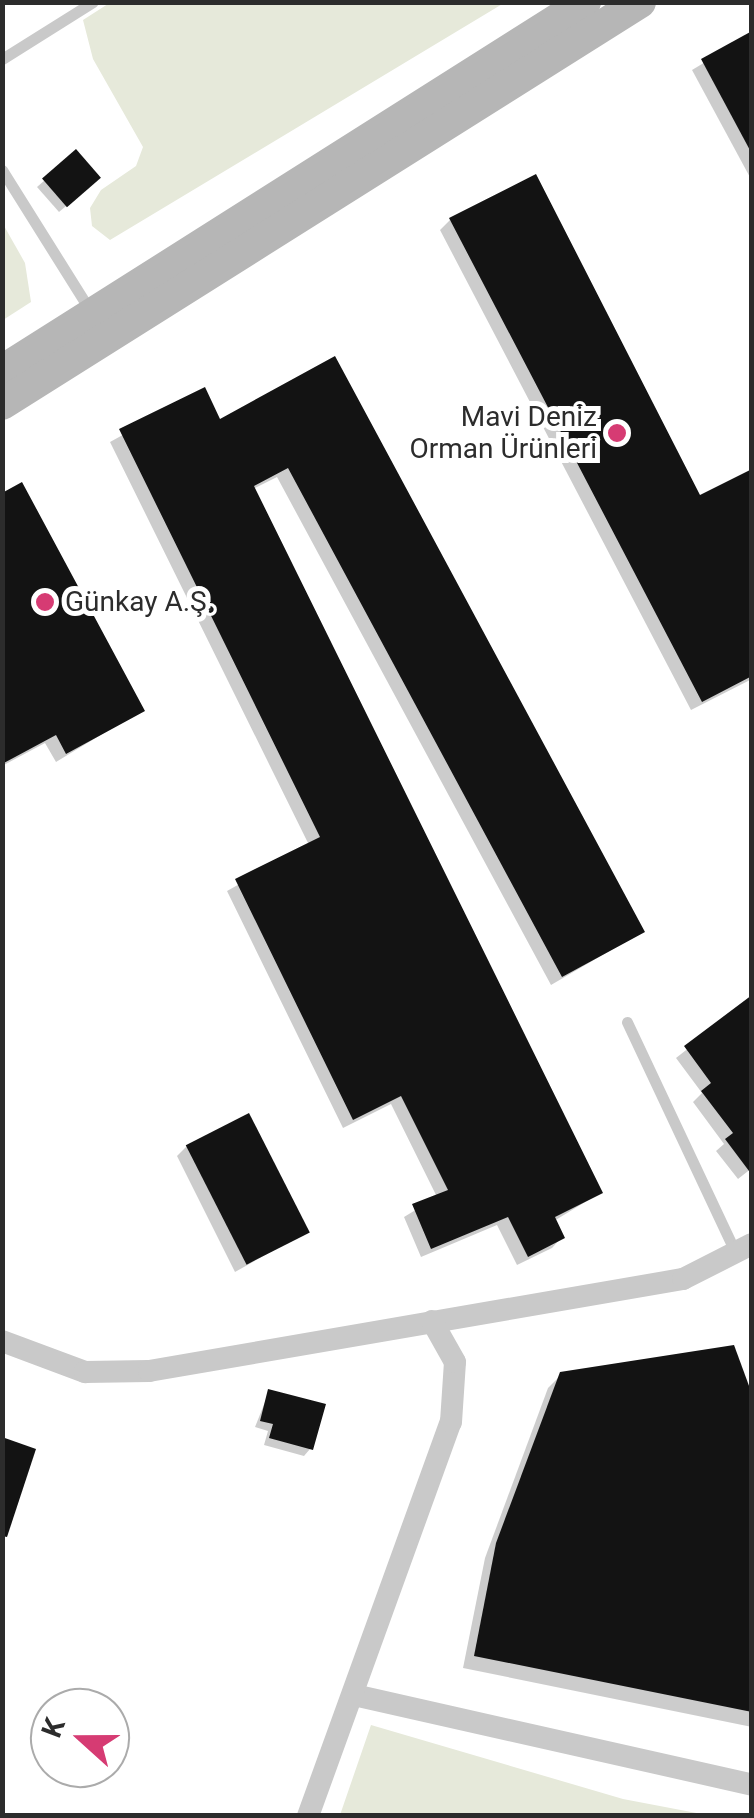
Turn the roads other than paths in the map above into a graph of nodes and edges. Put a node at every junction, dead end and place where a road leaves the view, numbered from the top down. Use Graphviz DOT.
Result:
graph roads {
  1 [pos="93,2"];
  2 [pos="585,2"];
  3 [pos="640,2"];
  4 [pos="2,58"];
  5 [pos="2,170"];
  6 [pos="99,325"];
  7 [pos="2,371"];
  8 [pos="2,404"];
  9 [pos="627,1022"];
  10 [pos="744,1250"];
  11 [pos="432,1321"];
  12 [pos="2,1341"];
  13 [pos="354,1695"];
  14 [pos="752,1785"];
  15 [pos="308,1816"];
  1 -- 4 [label="lane"];
  2 -- 6 [label="main road"];
  3 -- 6 [label="main road"];
  5 -- 6 [label="lane"];
  6 -- 7 [label="main road"];
  6 -- 8 [label="main road"];
  9 -- 10 [label="lane"];
  10 -- 11 [label="street"];
  11 -- 12 [label="street"];
  11 -- 13 [label="street"];
  13 -- 14 [label="street"];
  13 -- 15 [label="street"];
}
